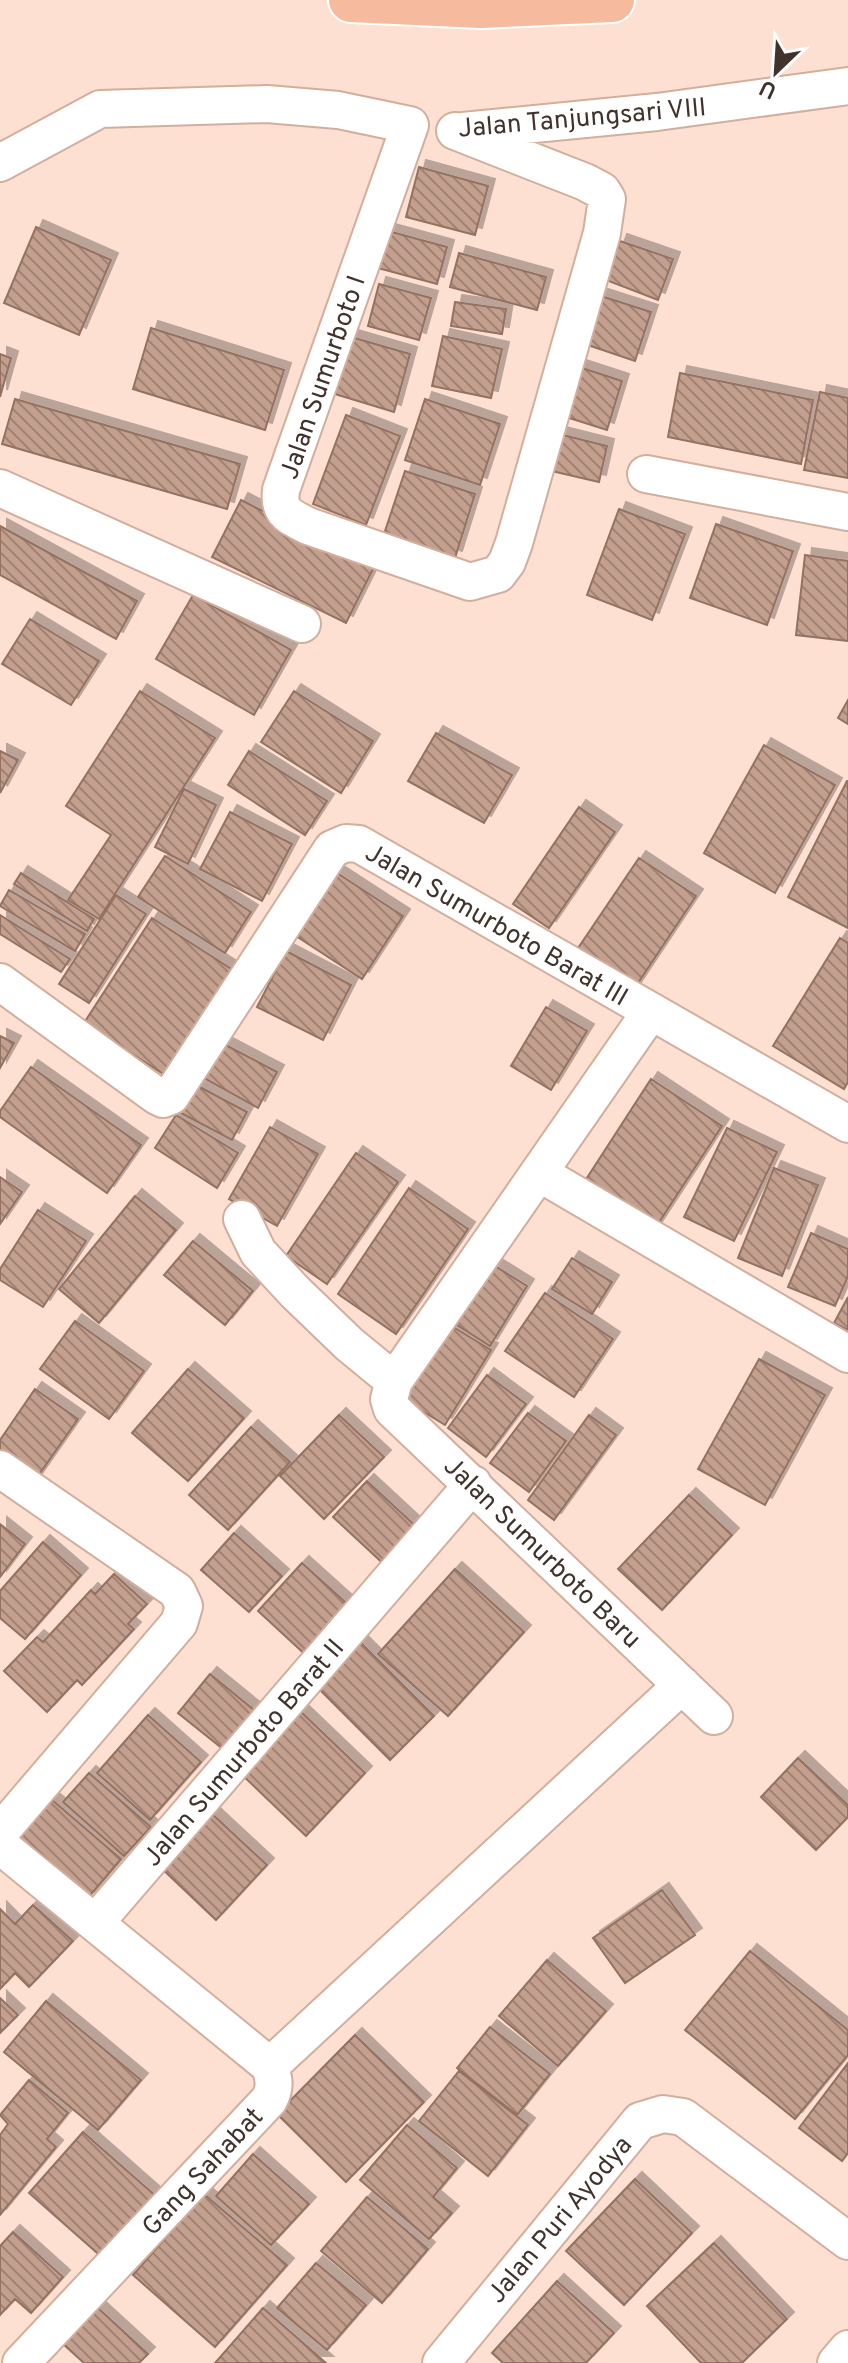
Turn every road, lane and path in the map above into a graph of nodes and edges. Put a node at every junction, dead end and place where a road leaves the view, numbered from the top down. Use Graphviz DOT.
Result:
graph roads {
  1 [pos="351,0"];
  2 [pos="612,0"];
  3 [pos="848,86"];
  4 [pos="410,125"];
  5 [pos="455,131"];
  6 [pos="0,163"];
  7 [pos="646,474"];
  8 [pos="0,488"];
  9 [pos="848,512"];
  10 [pos="302,624"];
  11 [pos="0,982"];
  12 [pos="651,1011"];
  13 [pos="848,1124"];
  14 [pos="539,1173"];
  15 [pos="242,1219"];
  16 [pos="848,1354"];
  17 [pos="394,1381"];
  18 [pos="0,1469"];
  19 [pos="473,1484"];
  20 [pos="682,1685"];
  21 [pos="714,1716"];
  22 [pos="0,1831"];
  23 [pos="0,1839"];
  24 [pos="95,1923"];
  25 [pos="270,2066"];
  26 [pos="848,2241"];
  27 [pos="848,2349"];
  28 [pos="21,2363"];
  29 [pos="441,2363"];
  30 [pos="836,2363"];
  1 -- 2 [label="highway"];
  3 -- 5 [label="street, Jalan Tanjungsari VIII"];
  4 -- 5 [label="street, Jalan Tanjungsari VIII"];
  4 -- 5 [label="street, Jalan Sumurboto I"];
  4 -- 6 [label="street"];
  7 -- 9 [label="street"];
  8 -- 10 [label="street"];
  11 -- 12 [label="street, Jalan Sumurboto Barat III"];
  12 -- 13 [label="street, Jalan Sumurboto Barat III"];
  12 -- 14 [label="street"];
  14 -- 16 [label="street"];
  14 -- 17 [label="street"];
  15 -- 17 [label="street"];
  17 -- 19 [label="street, Jalan Sumurboto Baru"];
  18 -- 22 [label="street"];
  19 -- 20 [label="street, Jalan Sumurboto Baru"];
  19 -- 24 [label="street, Jalan Sumurboto Barat II"];
  20 -- 21 [label="street, Jalan Sumurboto Baru"];
  20 -- 25 [label="street"];
  22 -- 23 [label="street"];
  23 -- 24 [label="street"];
  24 -- 25 [label="street"];
  25 -- 28 [label="street, Gang Sahabat"];
  26 -- 29 [label="street, Jalan Puri Ayodya"];
  27 -- 30 [label="street"];
}
